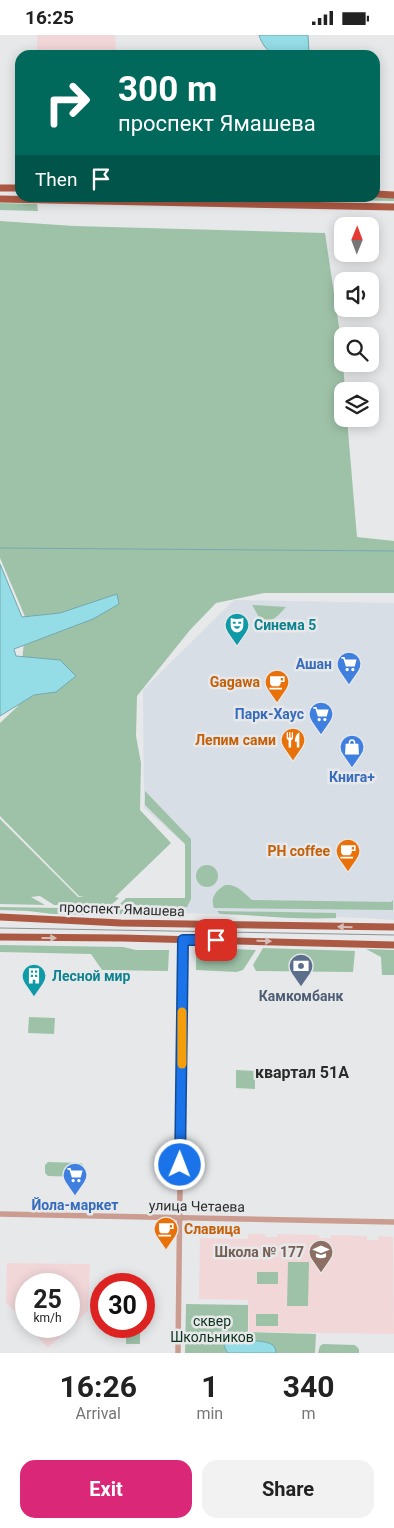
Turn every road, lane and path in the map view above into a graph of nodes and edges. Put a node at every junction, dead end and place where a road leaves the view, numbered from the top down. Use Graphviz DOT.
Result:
graph roads {
  1 [pos="0,188"];
  2 [pos="15,188"];
  3 [pos="380,194"];
  4 [pos="394,195"];
  5 [pos="0,199"];
  6 [pos="15,199"];
  7 [pos="148,202"];
  8 [pos="394,207"];
  9 [pos="0,917"];
  10 [pos="394,927"];
  11 [pos="0,937"];
  12 [pos="183,940"];
  13 [pos="394,945"];
  14 [pos="0,1214"];
  15 [pos="180,1219"];
  16 [pos="394,1222"];
  17 [pos="178,1353"];
  1 -- 2 [label="main road"];
  3 -- 4 [label="main road"];
  5 -- 6 [label="main road"];
  7 -- 8 [label="main road"];
  10 -- 9 [label="main road, проспект Ямашева, one-way"];
  11 -- 12 [label="main road, проспект Ямашева, one-way"];
  12 -- 13 [label="main road, проспект Ямашева, one-way"];
  12 -- 15 [label="street"];
  14 -- 15 [label="street, улица Четаева"];
  15 -- 16 [label="street, улица Четаева"];
  15 -- 17 [label="street"];
}
